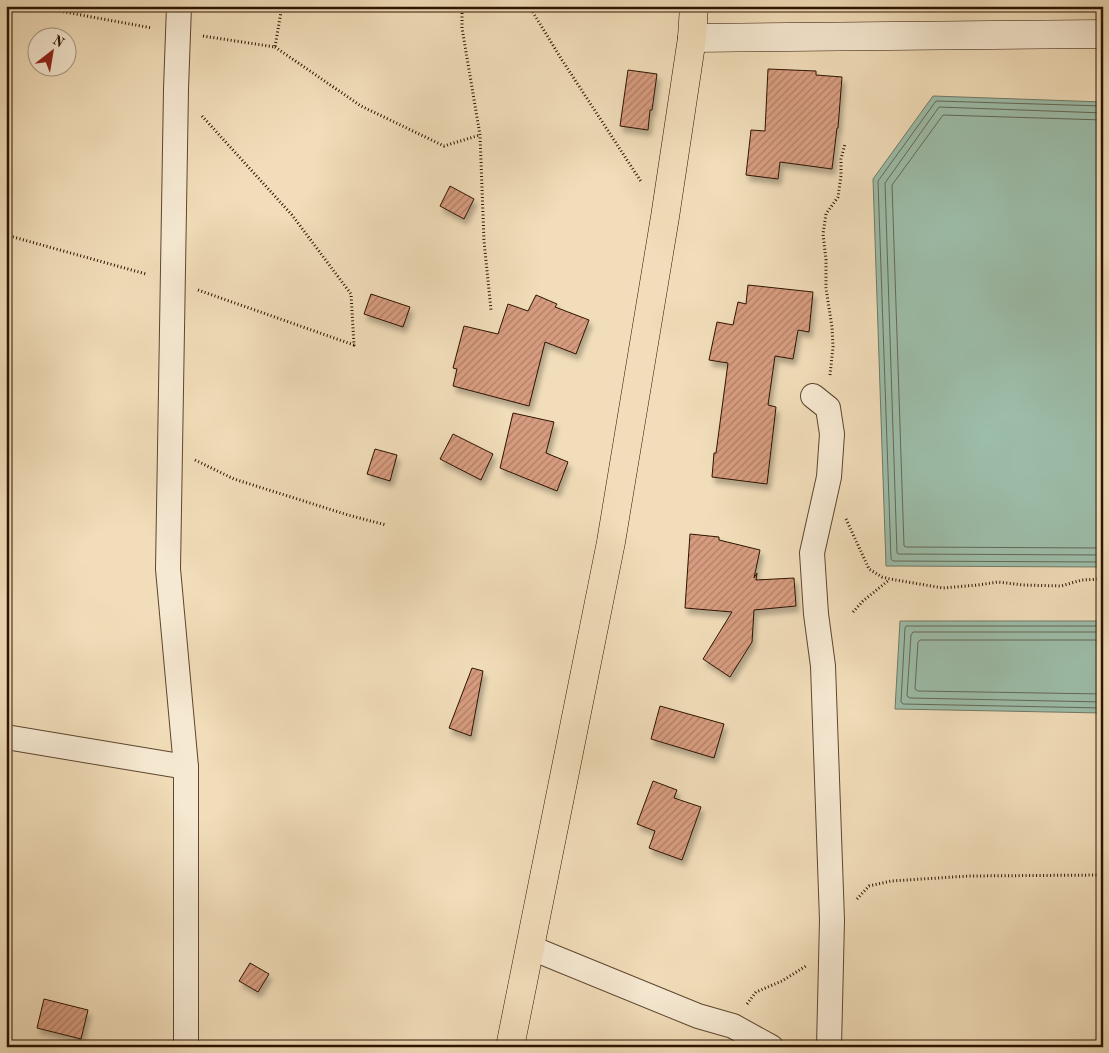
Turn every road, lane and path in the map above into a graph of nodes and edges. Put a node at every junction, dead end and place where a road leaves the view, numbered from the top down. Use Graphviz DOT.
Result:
graph roads {
  1 [pos="32,6"];
  2 [pos="179,6"];
  3 [pos="282,6"];
  4 [pos="462,6"];
  5 [pos="529,6"];
  6 [pos="694,6"];
  7 [pos="178,32"];
  8 [pos="1103,34"];
  9 [pos="692,38"];
  10 [pos="274,48"];
  11 [pos="176,88"];
  12 [pos="480,135"];
  13 [pos="844,144"];
  14 [pos="665,216"];
  15 [pos="6,235"];
  16 [pos="173,281"];
  17 [pos="491,310"];
  18 [pos="820,402"];
  19 [pos="170,448"];
  20 [pos="829,477"];
  21 [pos="386,525"];
  22 [pos="890,579"];
  23 [pos="1103,580"];
  24 [pos="853,612"];
  25 [pos="6,737"];
  26 [pos="186,767"];
  27 [pos="1103,875"];
  28 [pos="832,938"];
  29 [pos="529,947"];
  30 [pos="734,1026"];
  31 [pos="186,1047"];
  32 [pos="510,1047"];
  33 [pos="771,1047"];
  34 [pos="829,1047"];
  1 -- 7 [label="path"];
  2 -- 7 [label="street"];
  3 -- 10 [label="path"];
  4 -- 12 [label="path"];
  5 -- 14 [label="path"];
  6 -- 9 [label="main road"];
  7 -- 10 [label="path"];
  7 -- 11 [label="street"];
  8 -- 9 [label="main road"];
  9 -- 14 [label="main road"];
  10 -- 12 [label="path"];
  11 -- 16 [label="street"];
  11 -- 16 [label="path"];
  12 -- 17 [label="path"];
  13 -- 18 [label="path"];
  14 -- 29 [label="main road"];
  15 -- 16 [label="path"];
  16 -- 19 [label="street"];
  18 -- 20 [label="street"];
  19 -- 21 [label="path"];
  19 -- 26 [label="street"];
  20 -- 22 [label="path"];
  20 -- 28 [label="street"];
  22 -- 23 [label="path"];
  22 -- 24 [label="path"];
  25 -- 26 [label="street"];
  26 -- 31 [label="street"];
  27 -- 28 [label="path"];
  28 -- 30 [label="path"];
  28 -- 34 [label="street"];
  29 -- 30 [label="street"];
  29 -- 32 [label="main road"];
  30 -- 33 [label="street"];
}
